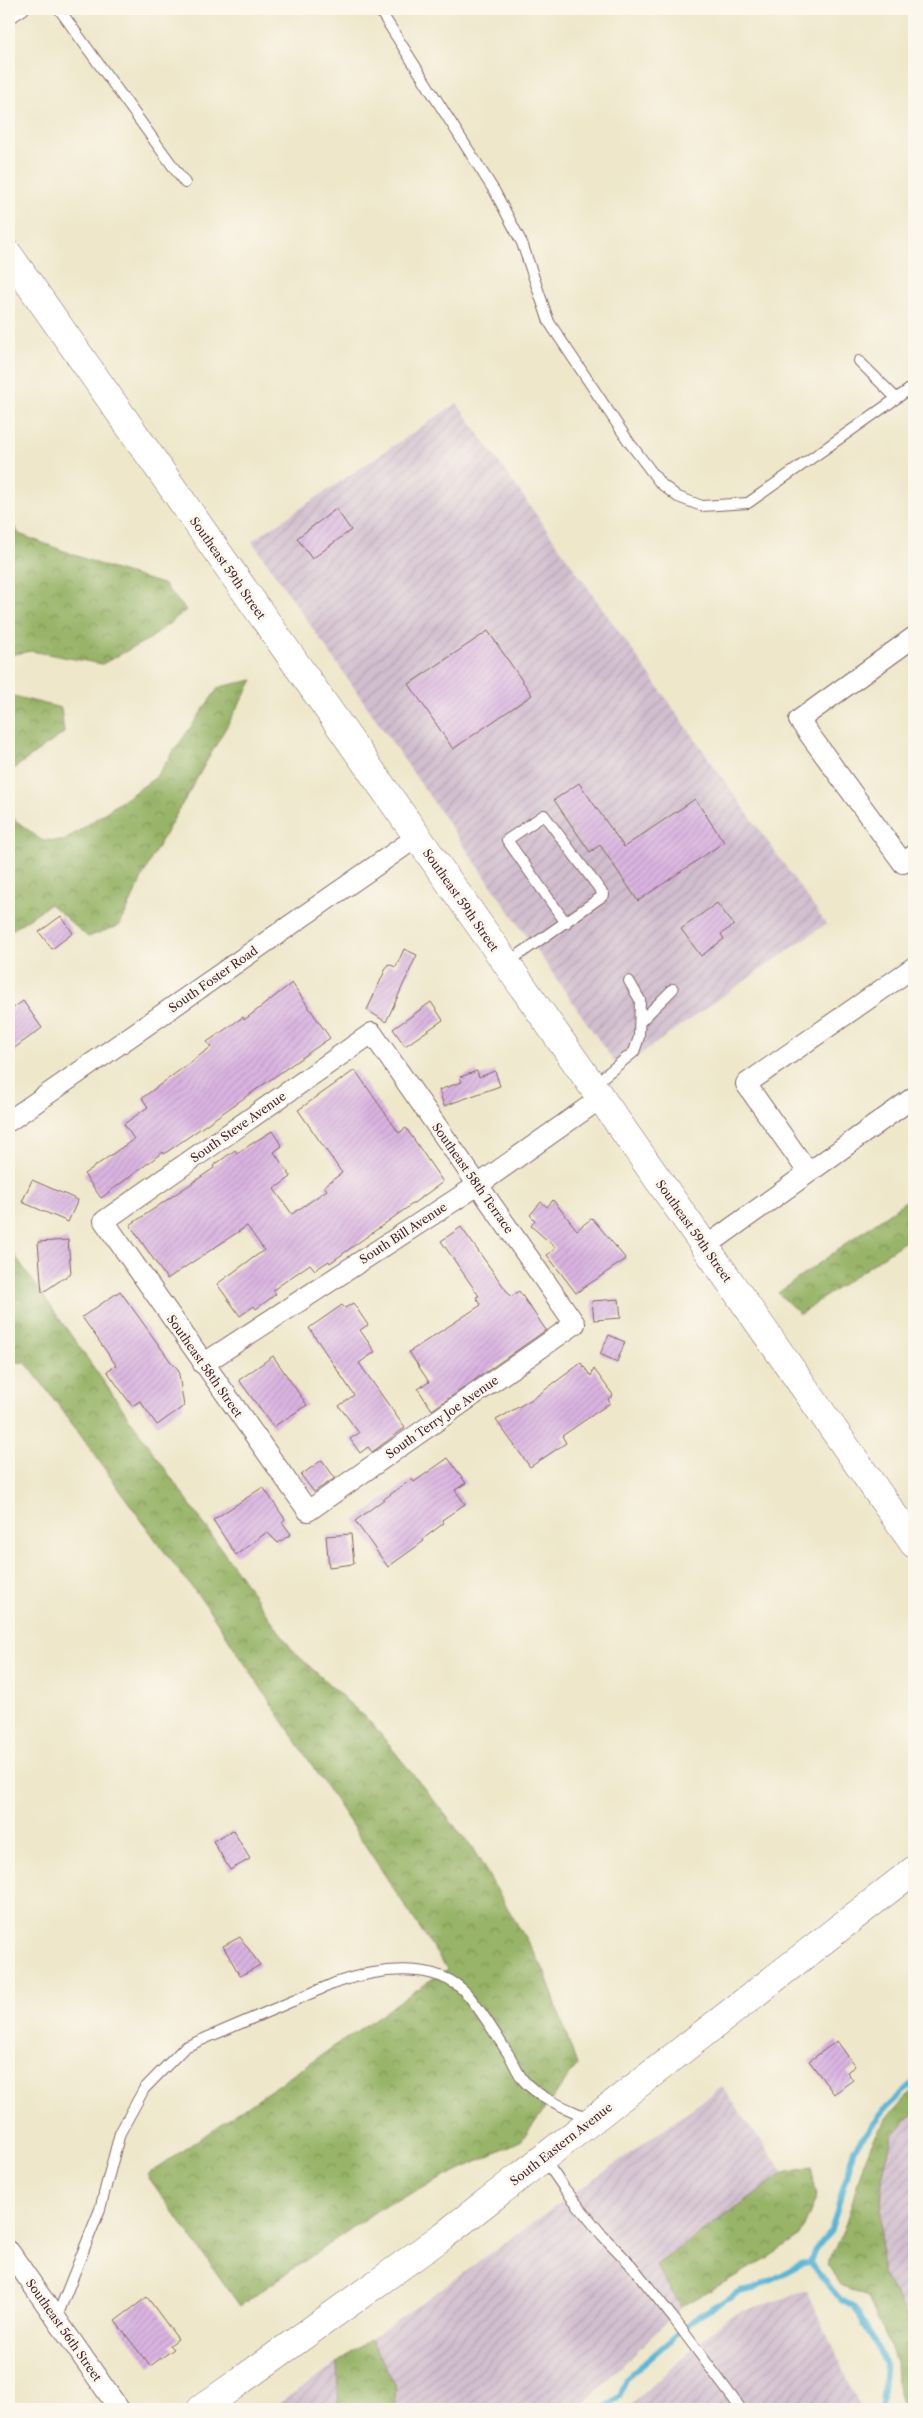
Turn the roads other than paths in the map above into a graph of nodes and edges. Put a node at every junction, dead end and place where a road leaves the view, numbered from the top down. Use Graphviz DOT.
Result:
graph roads {
  1 [pos="24,9"];
  2 [pos="59,9"];
  3 [pos="379,9"];
  4 [pos="9,19"];
  5 [pos="185,183"];
  6 [pos="9,255"];
  7 [pos="859,361"];
  8 [pos="914,386"];
  9 [pos="896,398"];
  10 [pos="914,637"];
  11 [pos="417,837"];
  12 [pos="914,855"];
  13 [pos="566,923"];
  14 [pos="506,964"];
  15 [pos="914,967"];
  16 [pos="629,981"];
  17 [pos="674,989"];
  18 [pos="641,1021"];
  19 [pos="372,1033"];
  20 [pos="597,1092"];
  21 [pos="914,1097"];
  22 [pos="9,1120"];
  23 [pos="808,1172"];
  24 [pos="478,1185"];
  25 [pos="104,1221"];
  26 [pos="705,1247"];
  27 [pos="575,1324"];
  28 [pos="203,1364"];
  29 [pos="308,1511"];
  30 [pos="914,1544"];
  31 [pos="914,1870"];
  32 [pos="591,2120"];
  33 [pos="543,2158"];
  34 [pos="9,2251"];
  35 [pos="56,2319"];
  36 [pos="119,2409"];
  37 [pos="201,2409"];
  38 [pos="741,2409"];
  1 -- 4 [label="lane"];
  2 -- 5 [label="lane"];
  3 -- 9 [label="lane"];
  6 -- 11 [label="main road, Southeast 59th Street"];
  7 -- 9 [label="lane"];
  8 -- 9 [label="lane"];
  10 -- 12 [label="street"];
  11 -- 14 [label="main road, Southeast 59th Street"];
  11 -- 22 [label="street, South Foster Road"];
  13 -- 13 [label="lane"];
  13 -- 14 [label="lane"];
  14 -- 20 [label="main road, Southeast 59th Street"];
  15 -- 23 [label="street"];
  16 -- 18 [label="lane"];
  17 -- 18 [label="lane"];
  18 -- 20 [label="lane"];
  19 -- 24 [label="street, Southeast 58th Terrace"];
  19 -- 25 [label="street, South Steve Avenue"];
  20 -- 24 [label="street, South Bill Avenue"];
  20 -- 26 [label="main road, Southeast 59th Street"];
  21 -- 23 [label="street"];
  23 -- 26 [label="street"];
  24 -- 27 [label="street, Southeast 58th Terrace"];
  24 -- 28 [label="street, South Bill Avenue"];
  25 -- 28 [label="street, Southeast 58th Street"];
  26 -- 30 [label="main road, Southeast 59th Street"];
  27 -- 29 [label="street, South Terry Joe Avenue"];
  28 -- 29 [label="street, Southeast 58th Street"];
  31 -- 32 [label="main road, South Eastern Avenue"];
  32 -- 33 [label="main road, South Eastern Avenue"];
  32 -- 35 [label="lane"];
  33 -- 37 [label="main road, South Eastern Avenue"];
  33 -- 38 [label="lane"];
  34 -- 35 [label="street, Southeast 56th Street"];
  35 -- 36 [label="street, Southeast 56th Street"];
}
